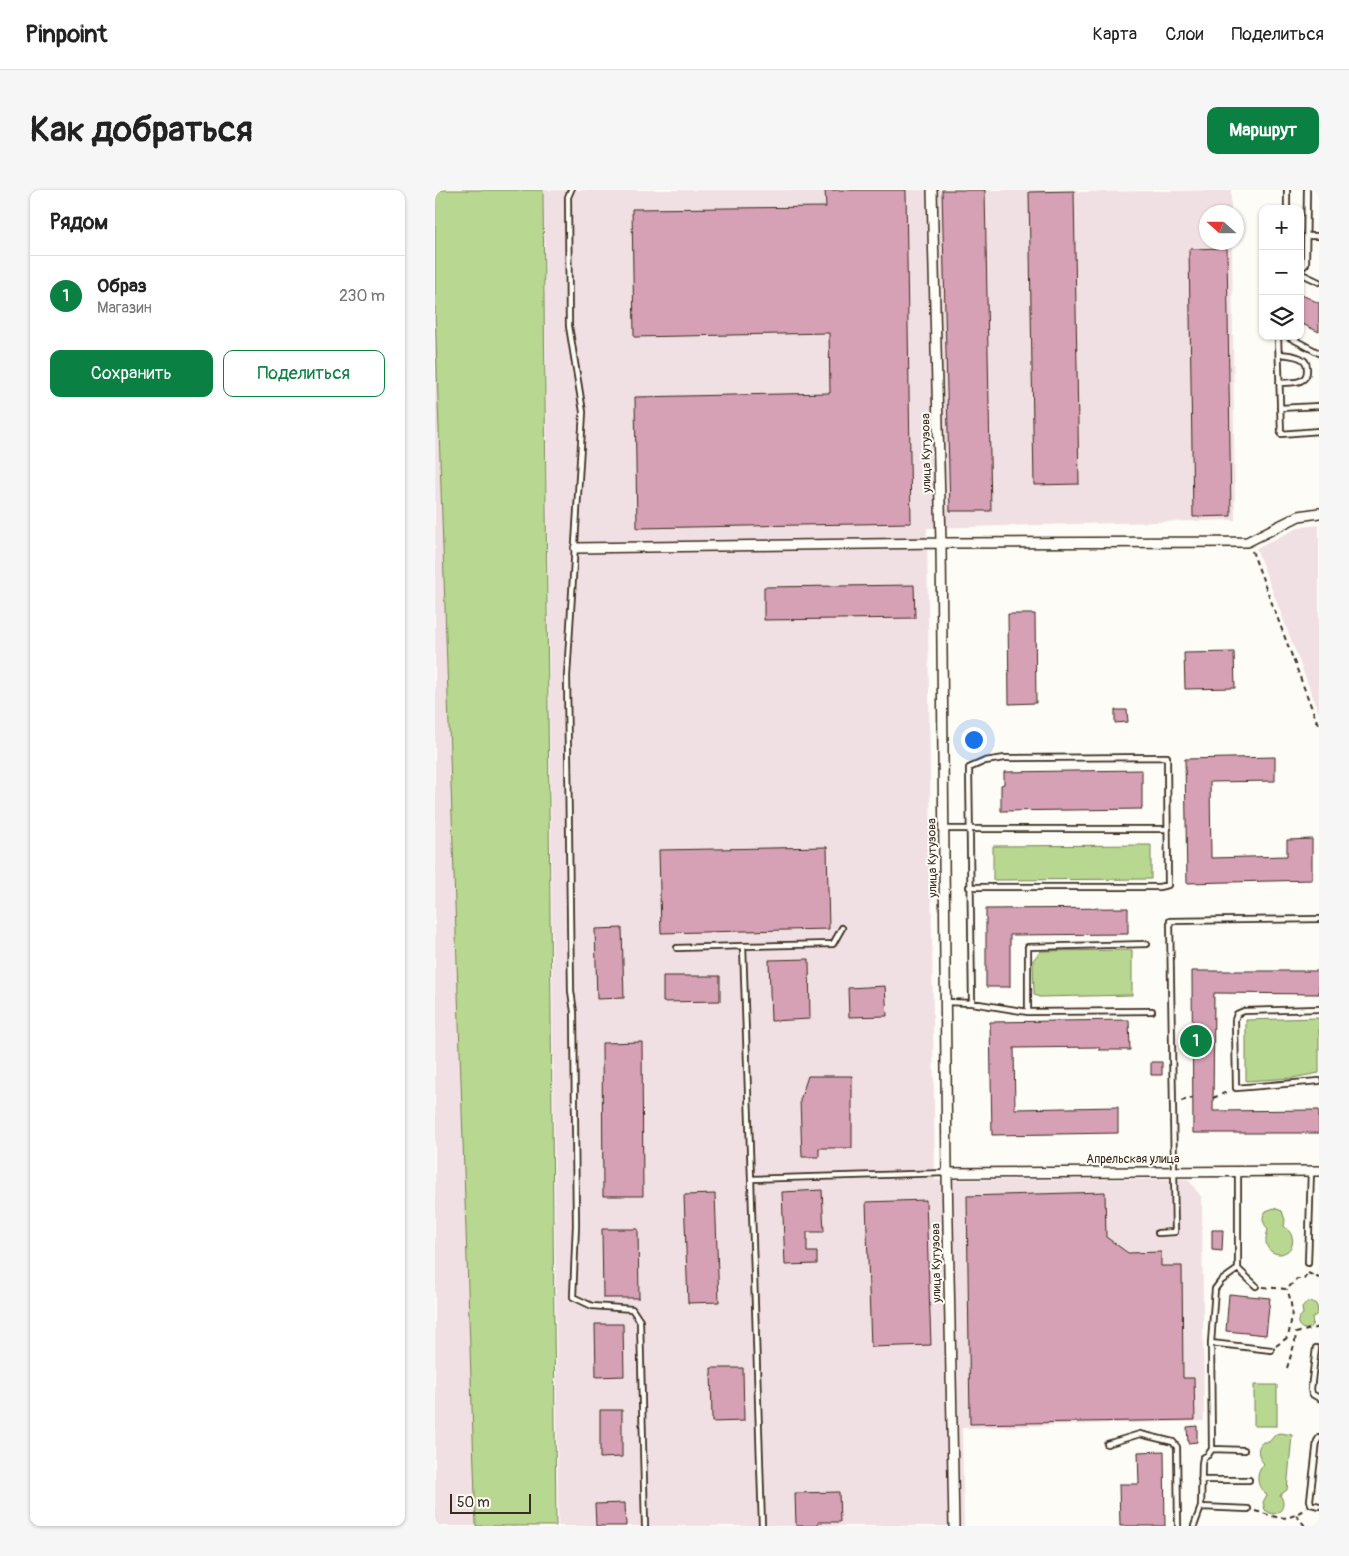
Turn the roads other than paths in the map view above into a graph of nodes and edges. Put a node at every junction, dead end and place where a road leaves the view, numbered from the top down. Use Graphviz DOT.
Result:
graph roads {
  1 [pos="571,190"];
  2 [pos="932,190"];
  3 [pos="1287,190"];
  4 [pos="1307,190"];
  5 [pos="1287,205"];
  6 [pos="1307,236"];
  7 [pos="1319,236"];
  8 [pos="1304,266"];
  9 [pos="1304,273"];
  10 [pos="1319,282"];
  11 [pos="1278,340"];
  12 [pos="1295,340"];
  13 [pos="1319,352"];
  14 [pos="1279,354"];
  15 [pos="1279,382"];
  16 [pos="1319,406"];
  17 [pos="1280,408"];
  18 [pos="1319,432"];
  19 [pos="1319,513"];
  20 [pos="941,543"];
  21 [pos="576,548"];
  22 [pos="944,829"];
  23 [pos="969,829"];
  24 [pos="1168,829"];
  25 [pos="969,887"];
  26 [pos="1319,919"];
  27 [pos="842,928"];
  28 [pos="1147,944"];
  29 [pos="743,946"];
  30 [pos="677,948"];
  31 [pos="946,1002"];
  32 [pos="972,1003"];
  33 [pos="1319,1009"];
  34 [pos="1152,1011"];
  35 [pos="1028,1012"];
  36 [pos="1319,1081"];
  37 [pos="1174,1171"];
  38 [pos="1238,1172"];
  39 [pos="1315,1172"];
  40 [pos="947,1173"];
  41 [pos="751,1179"];
  42 [pos="1158,1233"];
  43 [pos="1308,1263"];
  44 [pos="1238,1269"];
  45 [pos="1256,1286"];
  46 [pos="1211,1343"];
  47 [pos="1316,1348"];
  48 [pos="1271,1350"];
  49 [pos="1319,1398"];
  50 [pos="1319,1438"];
  51 [pos="1107,1444"];
  52 [pos="1212,1449"];
  53 [pos="1244,1450"];
  54 [pos="1201,1480"];
  55 [pos="1249,1480"];
  56 [pos="1319,1506"];
  57 [pos="1201,1507"];
  58 [pos="1248,1509"];
  59 [pos="645,1526"];
  60 [pos="761,1526"];
  61 [pos="954,1526"];
  62 [pos="1178,1526"];
  63 [pos="1194,1526"];
  1 -- 21 [label="lane"];
  2 -- 20 [label="street, улица Кутузова"];
  3 -- 5 [label="lane"];
  4 -- 6 [label="lane"];
  6 -- 7 [label="lane"];
  6 -- 8 [label="lane"];
  9 -- 10 [label="lane"];
  11 -- 14 [label="lane"];
  12 -- 13 [label="lane"];
  14 -- 15 [label="lane"];
  14 -- 15 [label="lane"];
  15 -- 17 [label="lane"];
  16 -- 17 [label="lane"];
  17 -- 18 [label="lane"];
  19 -- 20 [label="street"];
  20 -- 21 [label="street"];
  20 -- 22 [label="street, улица Кутузова"];
  21 -- 59 [label="lane"];
  22 -- 23 [label="lane"];
  22 -- 31 [label="street, улица Кутузова"];
  23 -- 24 [label="lane"];
  23 -- 24 [label="lane"];
  23 -- 25 [label="lane"];
  24 -- 25 [label="lane"];
  25 -- 32 [label="lane"];
  26 -- 37 [label="lane"];
  27 -- 29 [label="lane"];
  28 -- 35 [label="lane"];
  29 -- 30 [label="lane"];
  29 -- 41 [label="lane"];
  31 -- 32 [label="lane"];
  31 -- 40 [label="street, улица Кутузова"];
  32 -- 35 [label="lane"];
  33 -- 36 [label="lane"];
  34 -- 35 [label="lane"];
  37 -- 38 [label="street, Апрельская улица"];
  37 -- 40 [label="street, Апрельская улица"];
  37 -- 42 [label="lane"];
  38 -- 39 [label="street, Апрельская улица"];
  38 -- 44 [label="lane"];
  39 -- 43 [label="lane"];
  40 -- 41 [label="lane"];
  40 -- 61 [label="street, улица Кутузова"];
  41 -- 60 [label="lane"];
  44 -- 45 [label="lane"];
  44 -- 46 [label="lane"];
  46 -- 48 [label="lane"];
  46 -- 52 [label="lane"];
  47 -- 49 [label="lane"];
  50 -- 56 [label="lane"];
  51 -- 62 [label="lane"];
  52 -- 53 [label="lane"];
  52 -- 54 [label="lane"];
  54 -- 55 [label="lane"];
  54 -- 57 [label="lane"];
  57 -- 58 [label="lane"];
  57 -- 63 [label="lane"];
}
